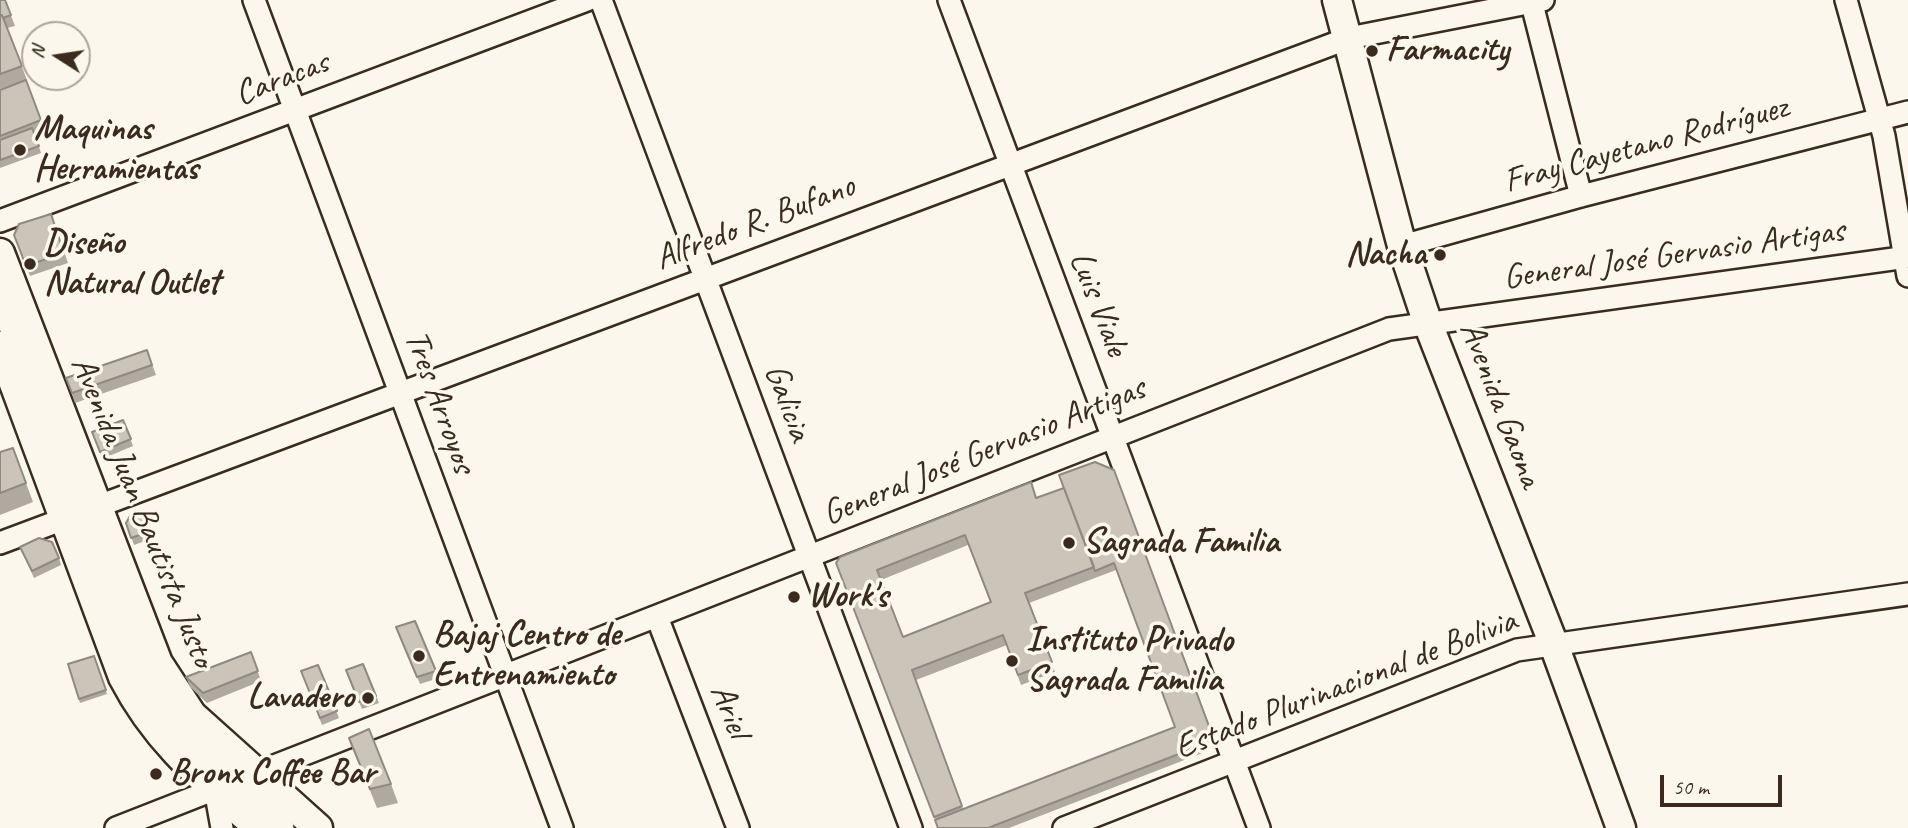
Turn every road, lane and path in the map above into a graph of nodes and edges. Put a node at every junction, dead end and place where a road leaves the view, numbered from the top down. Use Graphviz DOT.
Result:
graph roads {
  1 [pos="254,0"];
  2 [pos="587,0"];
  3 [pos="601,0"];
  4 [pos="949,0"];
  5 [pos="1337,0"];
  6 [pos="1846,0"];
  7 [pos="1535,1"];
  8 [pos="1349,38"];
  9 [pos="294,110"];
  10 [pos="1908,112"];
  11 [pos="1879,119"];
  12 [pos="1009,164"];
  13 [pos="1581,196"];
  14 [pos="0,221"];
  15 [pos="1402,246"];
  16 [pos="0,253"];
  17 [pos="1907,263"];
  18 [pos="706,277"];
  19 [pos="0,300"];
  20 [pos="1427,321"];
  21 [pos="0,346"];
  22 [pos="400,392"];
  23 [pos="1112,436"];
  24 [pos="80,513"];
  25 [pos="0,543"];
  26 [pos="808,558"];
  27 [pos="1908,594"];
  28 [pos="657,617"];
  29 [pos="1554,645"];
  30 [pos="505,675"];
  31 [pos="1234,762"];
  32 [pos="235,781"];
  33 [pos="116,828"];
  34 [pos="222,828"];
  35 [pos="259,828"];
  36 [pos="283,828"];
  37 [pos="318,828"];
  38 [pos="562,828"];
  39 [pos="738,828"];
  40 [pos="911,828"];
  41 [pos="1064,828"];
  42 [pos="1259,828"];
  43 [pos="1621,828"];
  1 -- 9 [label="street, Tres Arroyos"];
  2 -- 9 [label="street, Caracas"];
  3 -- 18 [label="street, Galicia"];
  4 -- 12 [label="street, Luis Viale"];
  5 -- 8 [label="main road, Avenida Gaona"];
  6 -- 11 [label="street"];
  7 -- 8 [label="street, Alfredo R. Bufano"];
  7 -- 13 [label="street"];
  8 -- 12 [label="street, Alfredo R. Bufano"];
  8 -- 15 [label="main road, Avenida Gaona"];
  9 -- 14 [label="street, Caracas"];
  9 -- 22 [label="street, Tres Arroyos"];
  10 -- 11 [label="street, Fray Cayetano Rodríguez"];
  11 -- 13 [label="street, Fray Cayetano Rodríguez"];
  11 -- 17 [label="street"];
  12 -- 18 [label="street, Alfredo R. Bufano"];
  12 -- 23 [label="street, Luis Viale"];
  13 -- 15 [label="street, Fray Cayetano Rodríguez"];
  15 -- 20 [label="main road, Avenida Gaona"];
  16 -- 24 [label="main road, Avenida Juan Bautista Justo"];
  17 -- 20 [label="street, General José Gervasio Artigas"];
  18 -- 22 [label="street, Alfredo R. Bufano"];
  18 -- 26 [label="street, Galicia"];
  19 -- 24 [label="street"];
  20 -- 23 [label="street, General José Gervasio Artigas"];
  20 -- 29 [label="main road, Avenida Gaona"];
  21 -- 24 [label="main road, Avenida Juan Bautista Justo"];
  22 -- 24 [label="street, Alfredo R. Bufano"];
  22 -- 30 [label="street, Tres Arroyos"];
  23 -- 26 [label="street, General José Gervasio Artigas"];
  23 -- 31 [label="street, Luis Viale"];
  24 -- 25 [label="street, Alfredo R. Bufano"];
  24 -- 32 [label="main road, Avenida Juan Bautista Justo"];
  24 -- 32 [label="main road, Avenida Juan Bautista Justo"];
  26 -- 28 [label="street, General José Gervasio Artigas"];
  26 -- 40 [label="street, Galicia"];
  27 -- 29 [label="street, Estado Plurinacional de Bolivia"];
  28 -- 30 [label="street, General José Gervasio Artigas"];
  28 -- 39 [label="street, Ariel"];
  29 -- 31 [label="street, Estado Plurinacional de Bolivia"];
  29 -- 43 [label="main road, Avenida Gaona"];
  30 -- 32 [label="street, General José Gervasio Artigas"];
  30 -- 38 [label="street, Tres Arroyos"];
  31 -- 41 [label="street, Estado Plurinacional de Bolivia"];
  31 -- 42 [label="street, Luis Viale"];
  32 -- 33 [label="street, General José Gervasio Artigas"];
  32 -- 34 [label="street"];
  32 -- 35 [label="main road, Avenida Juan Bautista Justo"];
  32 -- 36 [label="street"];
  32 -- 37 [label="main road, Avenida Juan Bautista Justo"];
}
